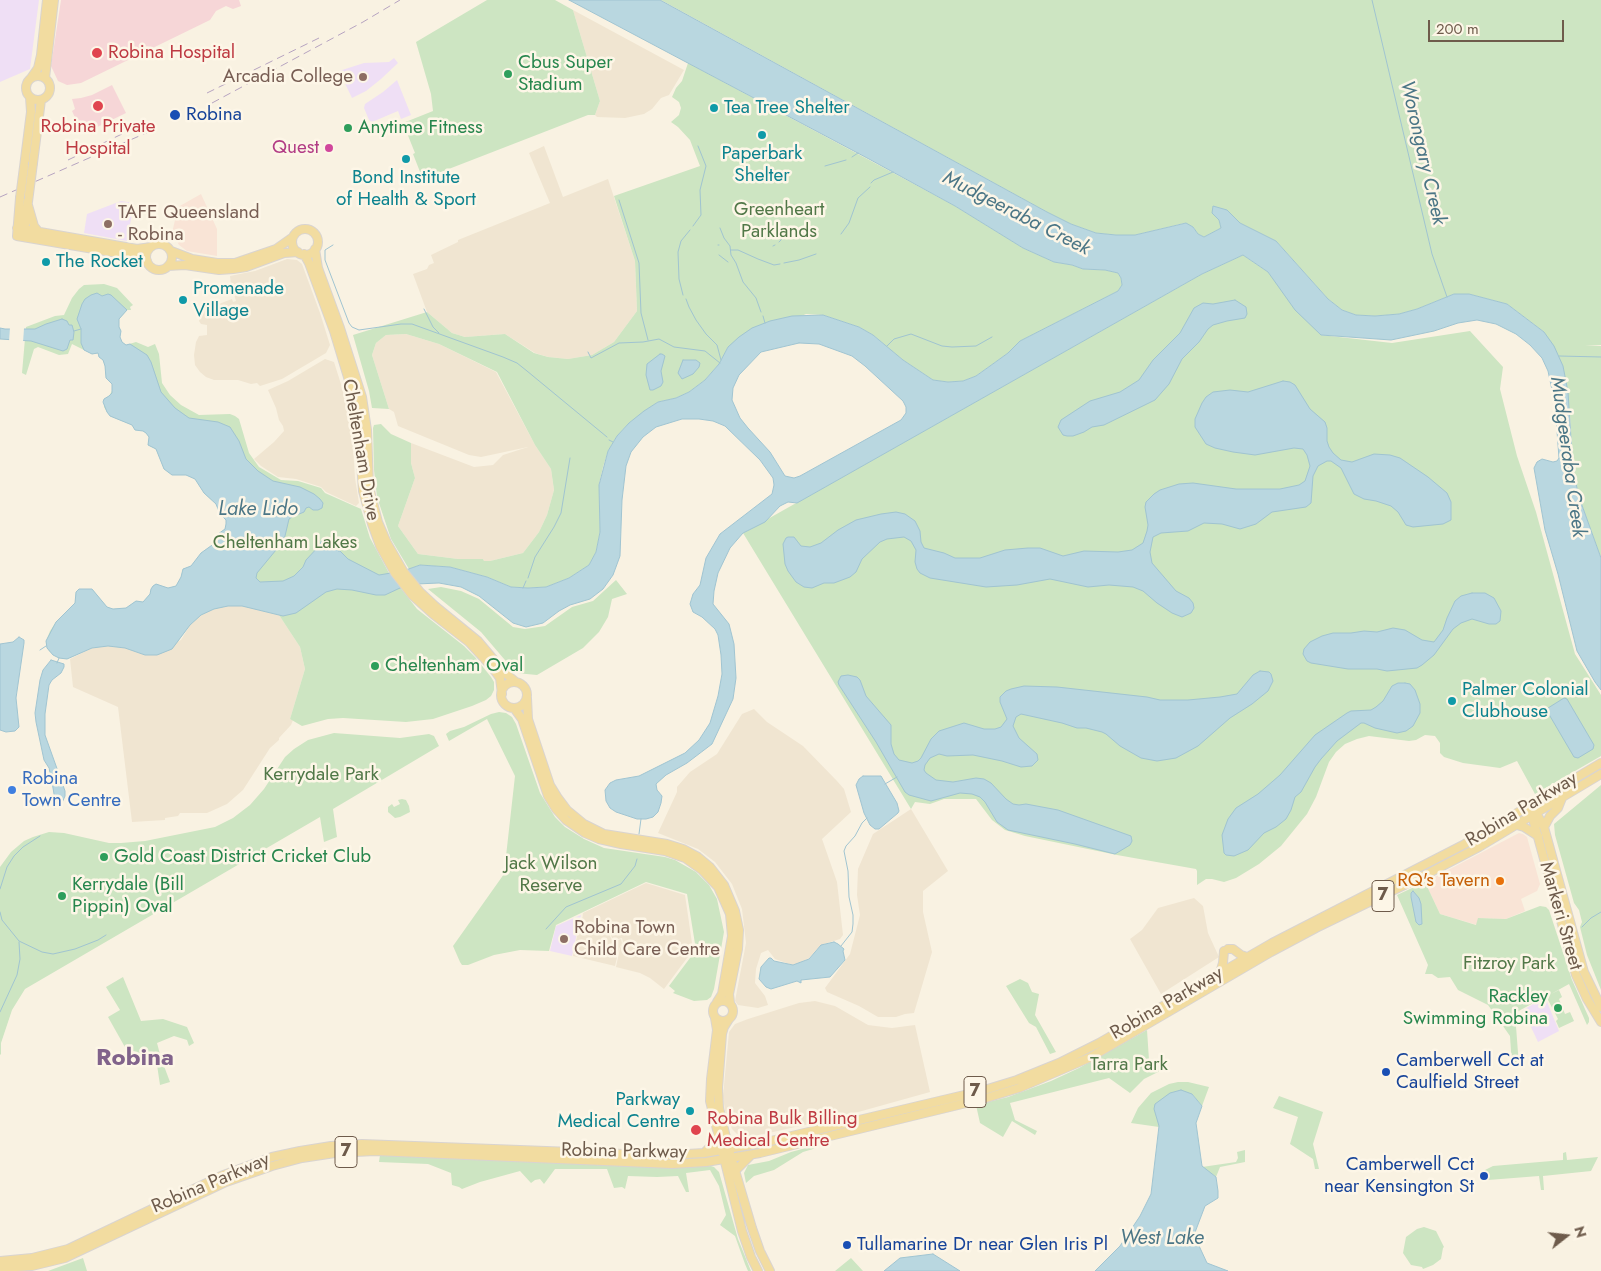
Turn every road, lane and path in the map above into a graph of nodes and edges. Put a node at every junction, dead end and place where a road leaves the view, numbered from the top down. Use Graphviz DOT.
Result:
graph roads {
  1 [pos="47,0"];
  2 [pos="54,0"];
  3 [pos="32,78"];
  4 [pos="45,78"];
  5 [pos="30,97"];
  6 [pos="41,100"];
  7 [pos="24,201"];
  8 [pos="38,231"];
  9 [pos="20,232"];
  10 [pos="293,237"];
  11 [pos="151,247"];
  12 [pos="315,249"];
  13 [pos="171,251"];
  14 [pos="301,253"];
  15 [pos="147,261"];
  16 [pos="168,266"];
  17 [pos="393,562"];
  18 [pos="416,593"];
  19 [pos="516,682"];
  20 [pos="502,694"];
  21 [pos="527,698"];
  22 [pos="514,708"];
  23 [pos="1601,763"];
  24 [pos="1601,774"];
  25 [pos="1562,798"];
  26 [pos="1531,806"];
  27 [pos="1534,814"];
  28 [pos="1517,824"];
  29 [pos="1544,826"];
  30 [pos="1538,836"];
  31 [pos="1247,957"];
  32 [pos="1220,973"];
  33 [pos="717,1002"];
  34 [pos="730,1003"];
  35 [pos="1601,1007"];
  36 [pos="715,1018"];
  37 [pos="729,1019"];
  38 [pos="1601,1022"];
  39 [pos="722,1135"];
  40 [pos="741,1148"];
  41 [pos="725,1150"];
  42 [pos="704,1153"];
  43 [pos="751,1155"];
  44 [pos="728,1159"];
  45 [pos="714,1161"];
  46 [pos="732,1174"];
  47 [pos="0,1261"];
  48 [pos="0,1268"];
  49 [pos="758,1271"];
  50 [pos="770,1271"];
  1 -- 3 [label="main road"];
  2 -- 4 [label="main road"];
  3 -- 4 [label="main road"];
  3 -- 5 [label="main road"];
  4 -- 6 [label="main road"];
  5 -- 6 [label="main road"];
  5 -- 7 [label="main road, bridge"];
  6 -- 7 [label="main road, bridge"];
  7 -- 8 [label="main road"];
  7 -- 9 [label="main road"];
  8 -- 9 [label="main road"];
  8 -- 11 [label="main road"];
  9 -- 15 [label="main road"];
  10 -- 12 [label="main road"];
  10 -- 13 [label="main road"];
  10 -- 14 [label="main road"];
  11 -- 13 [label="main road"];
  11 -- 15 [label="main road"];
  12 -- 14 [label="main road"];
  12 -- 17 [label="main road, Cheltenham Drive"];
  13 -- 16 [label="main road"];
  14 -- 16 [label="main road"];
  14 -- 17 [label="main road, Cheltenham Drive"];
  15 -- 16 [label="main road"];
  17 -- 18 [label="main road, Cheltenham Drive"];
  18 -- 19 [label="main road, Cheltenham Drive"];
  18 -- 20 [label="main road, Cheltenham Drive"];
  19 -- 20 [label="main road"];
  19 -- 21 [label="main road"];
  20 -- 22 [label="main road"];
  21 -- 22 [label="main road"];
  21 -- 34 [label="main road"];
  22 -- 33 [label="main road"];
  23 -- 26 [label="main road, Robina Parkway / 7"];
  24 -- 25 [label="main road, Robina Parkway / 7"];
  25 -- 27 [label="main road, Robina Parkway / 7"];
  25 -- 29 [label="main road"];
  26 -- 27 [label="main road, Markeri Street"];
  26 -- 31 [label="main road, Robina Parkway / 7"];
  27 -- 28 [label="main road, Robina Parkway / 7"];
  27 -- 29 [label="main road, Markeri Street"];
  27 -- 30 [label="main road, Markeri Street"];
  28 -- 30 [label="main road"];
  28 -- 43 [label="main road, Robina Parkway / 7"];
  29 -- 35 [label="main road, Markeri Street"];
  30 -- 38 [label="main road, Markeri Street"];
  31 -- 32 [label="main road, Robina Parkway / 7"];
  31 -- 32 [label="main road"];
  32 -- 40 [label="main road, Robina Parkway / 7"];
  33 -- 34 [label="main road"];
  33 -- 36 [label="main road"];
  34 -- 37 [label="main road"];
  36 -- 37 [label="main road"];
  36 -- 39 [label="main road"];
  37 -- 39 [label="main road"];
  39 -- 40 [label="main road"];
  39 -- 41 [label="main road"];
  39 -- 42 [label="main road"];
  40 -- 41 [label="main road, Robina Parkway / 7"];
  41 -- 42 [label="main road, Robina Parkway / 7"];
  41 -- 44 [label="main road"];
  42 -- 47 [label="main road, Robina Parkway / 7"];
  43 -- 44 [label="main road, Robina Parkway / 7"];
  43 -- 46 [label="main road"];
  44 -- 45 [label="main road, Robina Parkway / 7"];
  44 -- 46 [label="main road"];
  45 -- 46 [label="main road"];
  45 -- 48 [label="main road, Robina Parkway / 7"];
  46 -- 49 [label="main road"];
  46 -- 50 [label="main road"];
}
